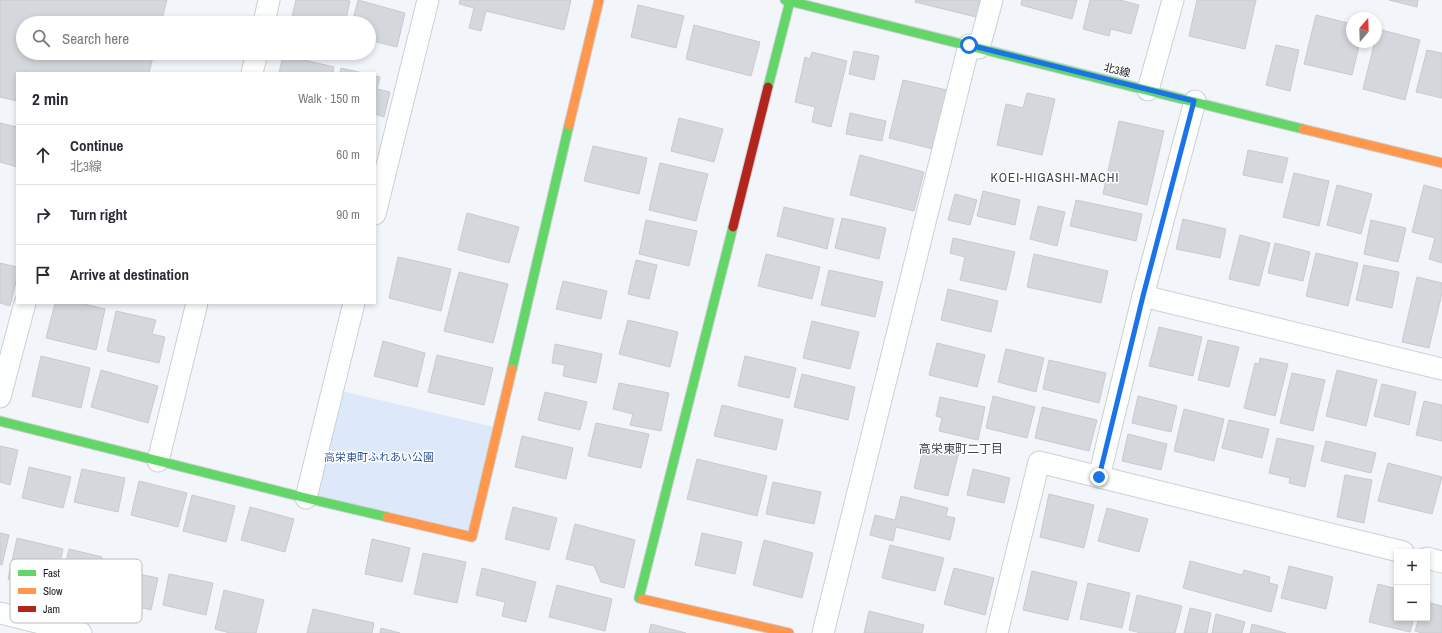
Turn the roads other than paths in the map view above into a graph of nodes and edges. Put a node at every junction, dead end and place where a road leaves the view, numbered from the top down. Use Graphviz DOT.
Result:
graph roads {
  1 [pos="269,0"];
  2 [pos="428,0"];
  3 [pos="599,0"];
  4 [pos="992,0"];
  5 [pos="1173,0"];
  6 [pos="794,1"];
  7 [pos="266,16"];
  8 [pos="974,47"];
  9 [pos="255,60"];
  10 [pos="252,72"];
  11 [pos="1148,90"];
  12 [pos="1194,101"];
  13 [pos="1442,163"];
  14 [pos="376,210"];
  15 [pos="1143,296"];
  16 [pos="25,304"];
  17 [pos="197,304"];
  18 [pos="354,304"];
  19 [pos="1442,369"];
  20 [pos="0,397"];
  21 [pos="0,421"];
  22 [pos="158,461"];
  23 [pos="1099,477"];
  24 [pos="306,498"];
  25 [pos="1394,550"];
  26 [pos="1430,559"];
  27 [pos="1442,562"];
  28 [pos="0,613"];
  29 [pos="10,615"];
  30 [pos="40,623"];
  31 [pos="81,633"];
  32 [pos="789,633"];
  33 [pos="823,633"];
  34 [pos="997,633"];
  1 -- 7 [label="street"];
  2 -- 14 [label="street"];
  3 -- 24 [label="street"];
  4 -- 8 [label="street"];
  5 -- 11 [label="street"];
  6 -- 8 [label="street, 北3線"];
  6 -- 32 [label="street"];
  8 -- 11 [label="street, 北3線"];
  8 -- 33 [label="street"];
  9 -- 10 [label="street"];
  11 -- 12 [label="street, 北3線"];
  12 -- 13 [label="street, 北3線"];
  12 -- 15 [label="street"];
  15 -- 19 [label="street"];
  15 -- 23 [label="street"];
  16 -- 20 [label="street"];
  17 -- 22 [label="street"];
  18 -- 24 [label="street"];
  21 -- 22 [label="street"];
  22 -- 24 [label="street"];
  23 -- 25 [label="street"];
  23 -- 34 [label="street"];
  26 -- 27 [label="street"];
  28 -- 29 [label="street"];
  30 -- 31 [label="street"];
}
